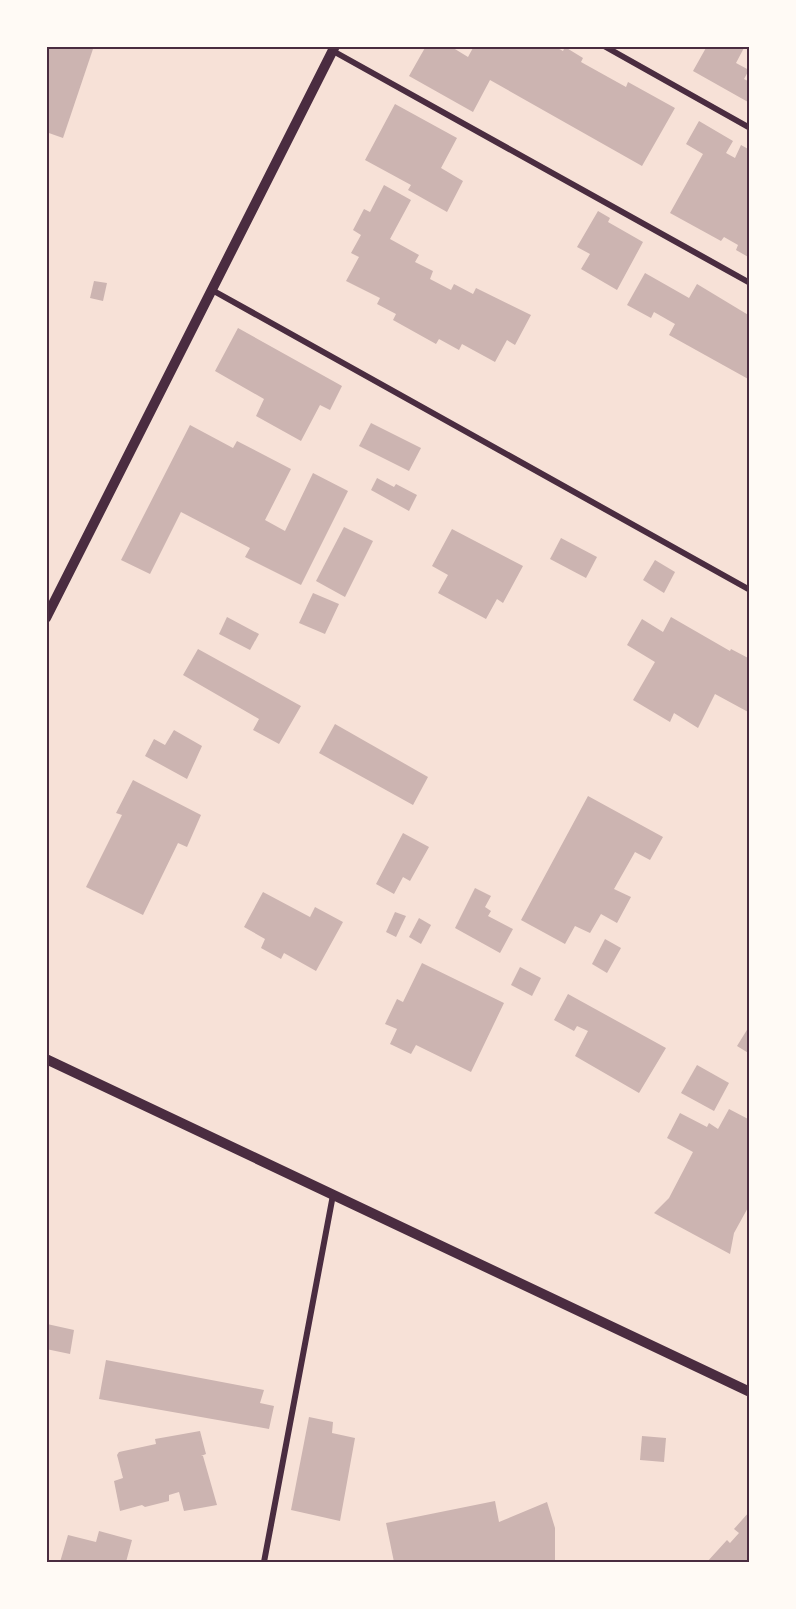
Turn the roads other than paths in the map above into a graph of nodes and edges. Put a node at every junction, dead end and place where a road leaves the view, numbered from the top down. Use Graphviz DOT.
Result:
graph roads {
  1 [pos="604,46"];
  2 [pos="334,49"];
  3 [pos="750,128"];
  4 [pos="750,283"];
  5 [pos="212,290"];
  6 [pos="750,590"];
  7 [pos="46,618"];
  8 [pos="46,1059"];
  9 [pos="333,1195"];
  10 [pos="750,1392"];
  11 [pos="264,1563"];
  1 -- 3 [label="street"];
  2 -- 4 [label="street"];
  2 -- 5 [label="street"];
  5 -- 6 [label="street"];
  5 -- 7 [label="street"];
  8 -- 9 [label="street"];
  9 -- 10 [label="street"];
  9 -- 11 [label="street"];
}
